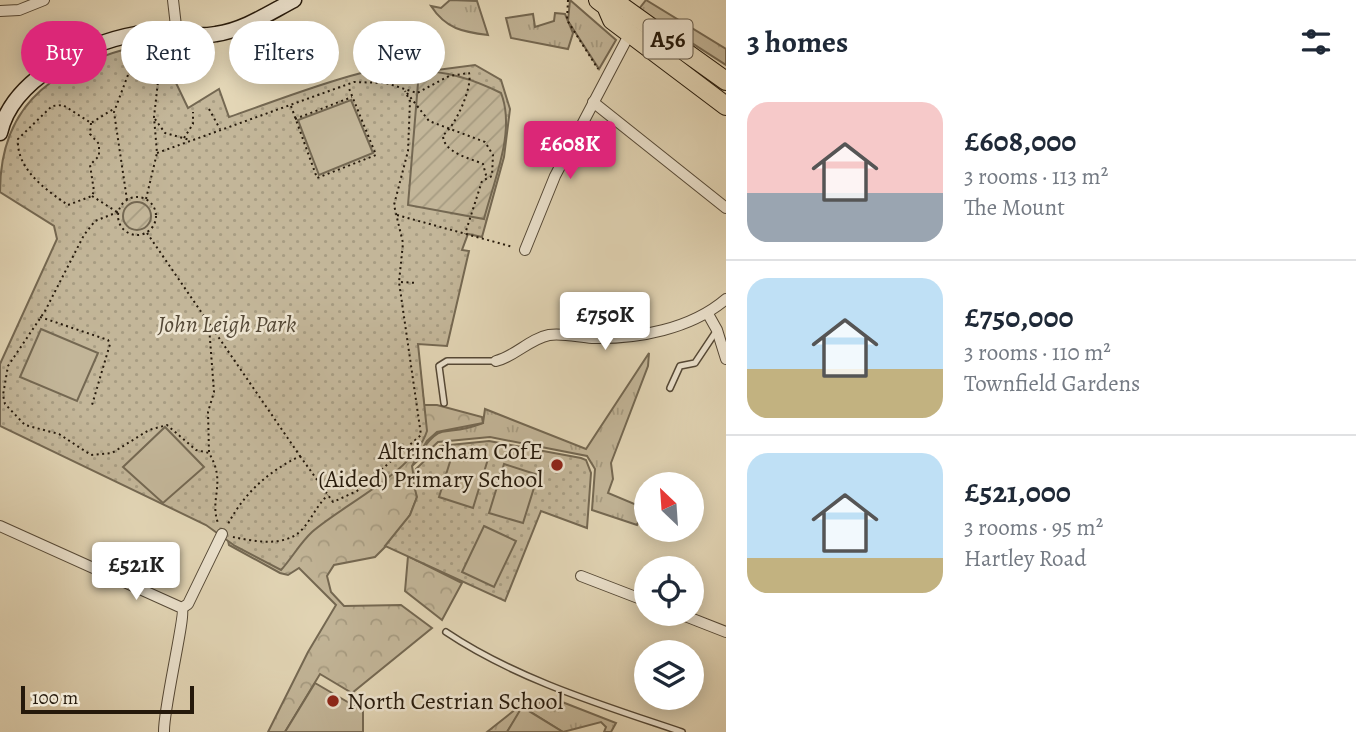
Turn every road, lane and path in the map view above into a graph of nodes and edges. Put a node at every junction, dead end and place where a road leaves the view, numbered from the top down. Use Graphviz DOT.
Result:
graph roads {
  1 [pos="44,0"];
  2 [pos="173,0"];
  3 [pos="294,0"];
  4 [pos="568,0"];
  5 [pos="602,3"];
  6 [pos="0,11"];
  7 [pos="175,21"];
  8 [pos="630,33"];
  9 [pos="215,34"];
  10 [pos="121,40"];
  11 [pos="606,77"];
  12 [pos="726,81"];
  13 [pos="124,84"];
  14 [pos="158,84"];
  15 [pos="348,85"];
  16 [pos="405,91"];
  17 [pos="353,97"];
  18 [pos="593,102"];
  19 [pos="290,105"];
  20 [pos="726,106"];
  21 [pos="115,108"];
  22 [pos="209,108"];
  23 [pos="193,112"];
  24 [pos="153,117"];
  25 [pos="295,120"];
  26 [pos="91,123"];
  27 [pos="450,129"];
  28 [pos="221,130"];
  29 [pos="0,133"];
  30 [pos="183,139"];
  31 [pos="191,140"];
  32 [pos="157,153"];
  33 [pos="487,178"];
  34 [pos="92,196"];
  35 [pos="127,200"];
  36 [pos="146,200"];
  37 [pos="726,208"];
  38 [pos="118,212"];
  39 [pos="396,214"];
  40 [pos="147,233"];
  41 [pos="464,234"];
  42 [pos="525,250"];
  43 [pos="400,282"];
  44 [pos="416,283"];
  45 [pos="726,299"];
  46 [pos="722,309"];
  47 [pos="708,314"];
  48 [pos="40,317"];
  49 [pos="209,323"];
  50 [pos="717,330"];
  51 [pos="726,359"];
  52 [pos="496,361"];
  53 [pos="670,388"];
  54 [pos="444,403"];
  55 [pos="92,405"];
  56 [pos="209,453"];
  57 [pos="300,456"];
  58 [pos="328,494"];
  59 [pos="0,526"];
  60 [pos="222,534"];
  61 [pos="581,576"];
  62 [pos="634,596"];
  63 [pos="182,608"];
  64 [pos="704,623"];
  65 [pos="446,632"];
  66 [pos="726,632"];
  67 [pos="164,732"];
  68 [pos="682,732"];
  1 -- 6 [label="street"];
  2 -- 7 [label="street"];
  3 -- 9 [label="street"];
  4 -- 11 [label="path"];
  5 -- 8 [label="highway, A56"];
  5 -- 12 [label="highway, A56"];
  8 -- 11 [label="street"];
  8 -- 20 [label="highway, A56"];
  10 -- 29 [label="street"];
  11 -- 18 [label="street"];
  13 -- 21 [label="path"];
  14 -- 24 [label="path"];
  15 -- 16 [label="path"];
  15 -- 17 [label="path"];
  15 -- 19 [label="path"];
  16 -- 27 [label="path"];
  16 -- 27 [label="path"];
  16 -- 39 [label="path"];
  17 -- 25 [label="path"];
  17 -- 25 [label="path"];
  18 -- 37 [label="street"];
  18 -- 42 [label="street"];
  19 -- 25 [label="path"];
  19 -- 28 [label="path"];
  21 -- 26 [label="path"];
  21 -- 35 [label="path"];
  22 -- 28 [label="path"];
  23 -- 30 [label="path"];
  24 -- 30 [label="path"];
  24 -- 32 [label="path"];
  26 -- 34 [label="path"];
  26 -- 34 [label="path"];
  27 -- 33 [label="path"];
  27 -- 33 [label="path"];
  28 -- 31 [label="path"];
  30 -- 31 [label="path"];
  31 -- 32 [label="path"];
  32 -- 36 [label="path"];
  33 -- 41 [label="path"];
  34 -- 38 [label="path"];
  35 -- 36 [label="path"];
  35 -- 38 [label="path"];
  36 -- 40 [label="path"];
  38 -- 40 [label="path"];
  38 -- 48 [label="path"];
  39 -- 41 [label="path"];
  39 -- 43 [label="path"];
  40 -- 49 [label="path"];
  41 -- 42 [label="path"];
  43 -- 44 [label="path"];
  43 -- 58 [label="path"];
  45 -- 46 [label="street"];
  46 -- 47 [label="street"];
  47 -- 50 [label="street"];
  47 -- 52 [label="street"];
  48 -- 55 [label="path"];
  48 -- 56 [label="path"];
  49 -- 56 [label="path"];
  49 -- 57 [label="path"];
  50 -- 51 [label="street"];
  50 -- 53 [label="lane"];
  52 -- 54 [label="lane"];
  56 -- 60 [label="path"];
  57 -- 58 [label="path"];
  57 -- 60 [label="path"];
  58 -- 60 [label="path"];
  59 -- 63 [label="street"];
  60 -- 63 [label="street"];
  61 -- 62 [label="street"];
  63 -- 67 [label="street"];
  64 -- 66 [label="street"];
  65 -- 68 [label="lane"];
}
